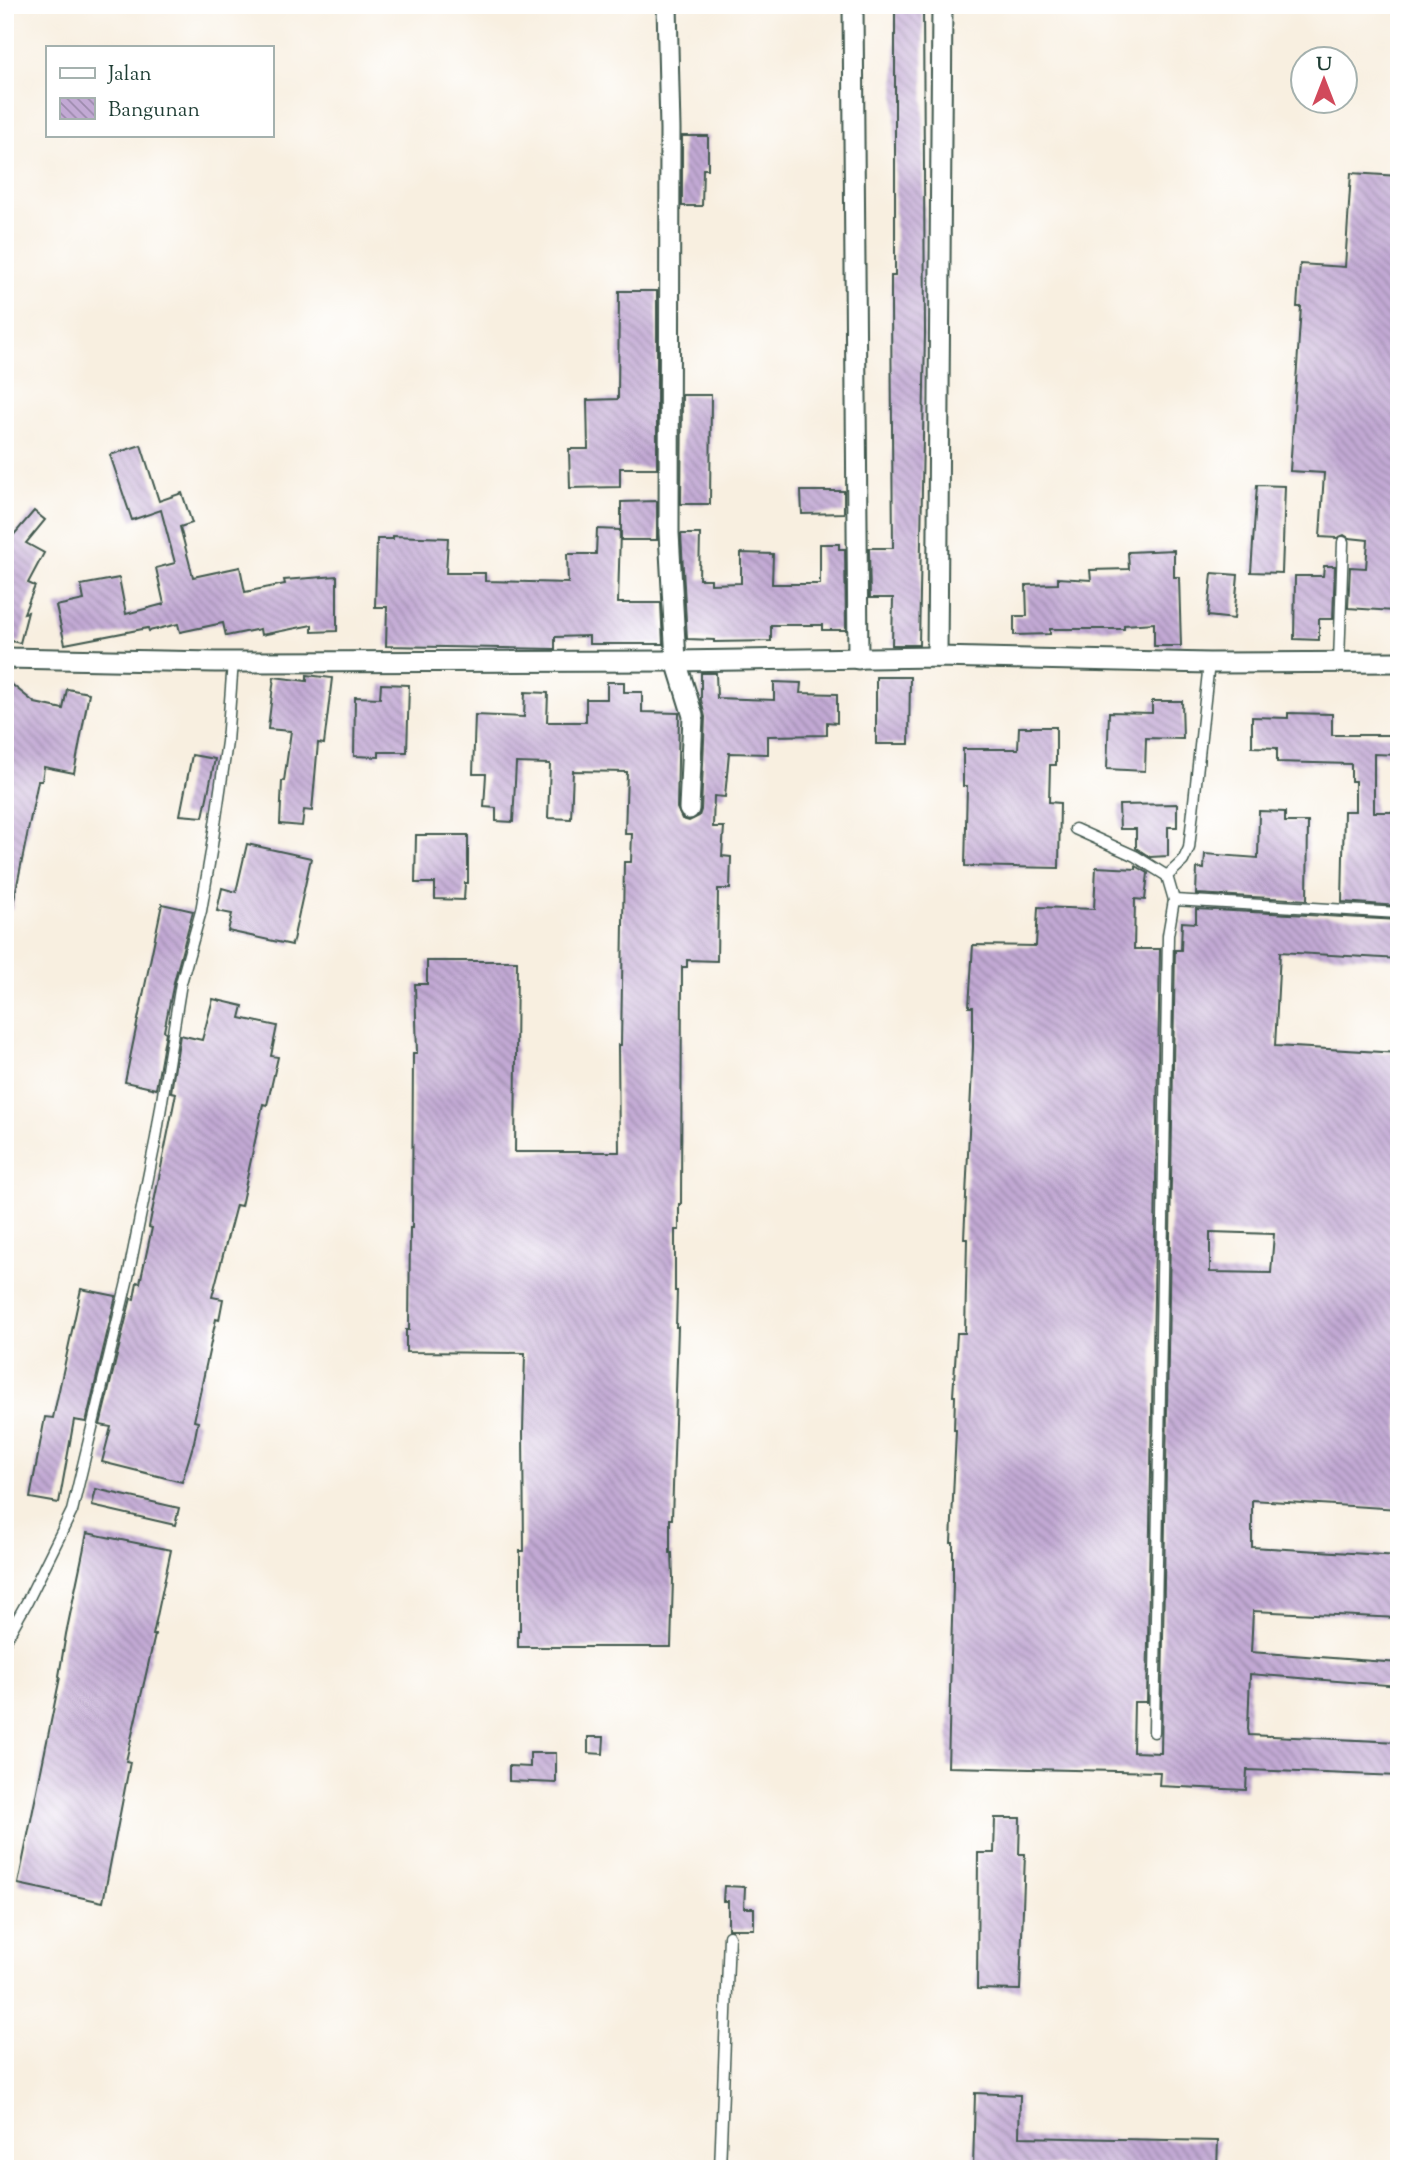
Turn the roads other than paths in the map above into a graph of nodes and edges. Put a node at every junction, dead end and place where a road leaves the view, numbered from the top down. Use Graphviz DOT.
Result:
graph roads {
  1 [pos="667,5"];
  2 [pos="853,5"];
  3 [pos="942,5"];
  4 [pos="1343,542"];
  5 [pos="937,657"];
  6 [pos="5,658"];
  7 [pos="858,659"];
  8 [pos="233,662"];
  9 [pos="676,662"];
  10 [pos="1339,662"];
  11 [pos="1399,662"];
  12 [pos="1209,663"];
  13 [pos="688,809"];
  14 [pos="1075,829"];
  15 [pos="1167,876"];
  16 [pos="1174,900"];
  17 [pos="1399,913"];
  18 [pos="5,1641"];
  19 [pos="1154,1732"];
  20 [pos="729,1936"];
  21 [pos="720,2169"];
  1 -- 9 [label="street"];
  2 -- 7 [label="street"];
  3 -- 5 [label="street"];
  4 -- 10 [label="lane"];
  5 -- 7 [label="street"];
  5 -- 12 [label="street"];
  6 -- 8 [label="street"];
  7 -- 9 [label="street"];
  8 -- 9 [label="street"];
  8 -- 18 [label="lane"];
  9 -- 13 [label="street"];
  10 -- 11 [label="street"];
  10 -- 12 [label="street"];
  12 -- 15 [label="lane"];
  14 -- 15 [label="lane"];
  15 -- 16 [label="lane"];
  16 -- 17 [label="lane"];
  16 -- 19 [label="lane"];
  20 -- 21 [label="lane"];
}
